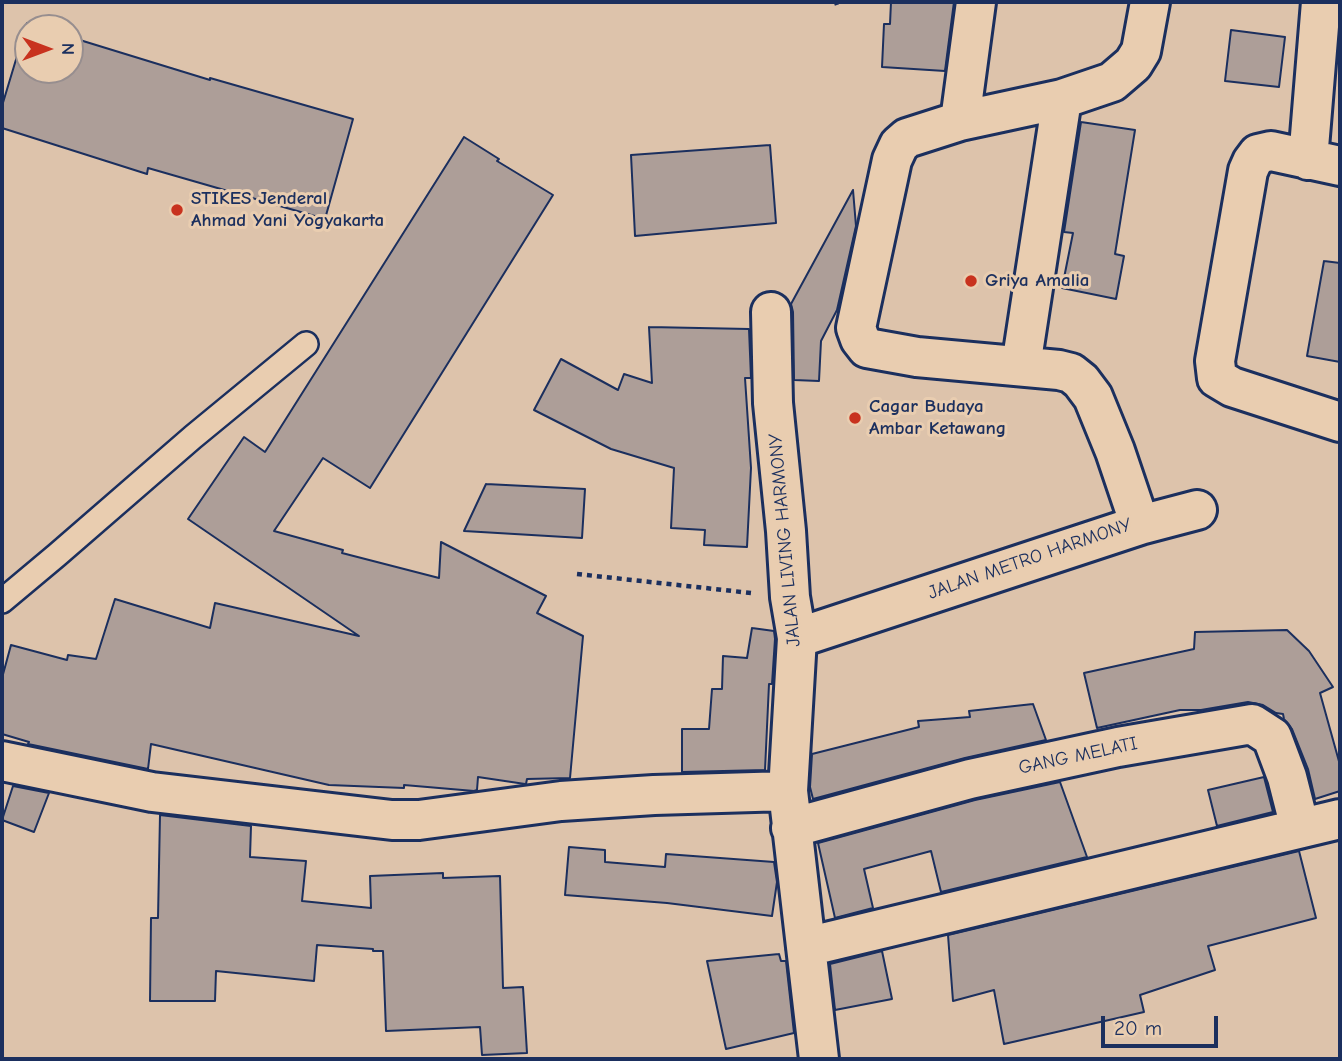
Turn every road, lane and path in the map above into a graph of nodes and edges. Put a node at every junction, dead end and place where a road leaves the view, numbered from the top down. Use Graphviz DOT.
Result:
graph roads {
  1 [pos="976,2"];
  2 [pos="1150,2"];
  3 [pos="1321,2"];
  4 [pos="1062,99"];
  5 [pos="960,121"];
  6 [pos="1324,163"];
  7 [pos="771,312"];
  8 [pos="306,344"];
  9 [pos="1021,366"];
  10 [pos="1340,422"];
  11 [pos="1197,510"];
  12 [pos="1140,525"];
  13 [pos="577,574"];
  14 [pos="790,597"];
  15 [pos="2,601"];
  16 [pos="797,638"];
  17 [pos="2,761"];
  18 [pos="790,810"];
  19 [pos="1340,819"];
  20 [pos="1300,828"];
  21 [pos="806,947"];
  22 [pos="819,1059"];
  1 -- 5 [label="street"];
  2 -- 4 [label="street, JALAN METRO HARMONY"];
  3 -- 6 [label="street"];
  4 -- 5 [label="street, JALAN METRO HARMONY"];
  4 -- 9 [label="street"];
  5 -- 9 [label="street, JALAN METRO HARMONY"];
  6 -- 10 [label="street"];
  7 -- 14 [label="street, JALAN LIVING HARMONY"];
  8 -- 15 [label="lane"];
  9 -- 12 [label="street, JALAN METRO HARMONY"];
  11 -- 12 [label="street"];
  12 -- 16 [label="street, JALAN METRO HARMONY"];
  13 -- 14 [label="path"];
  14 -- 16 [label="street, JALAN LIVING HARMONY"];
  16 -- 18 [label="street, JALAN LIVING HARMONY"];
  17 -- 18 [label="street, GANG MELATI"];
  18 -- 20 [label="street, GANG MELATI"];
  18 -- 21 [label="street, JALAN LIVING HARMONY"];
  19 -- 20 [label="street"];
  20 -- 21 [label="street"];
  21 -- 22 [label="street, JALAN LIVING HARMONY"];
}
